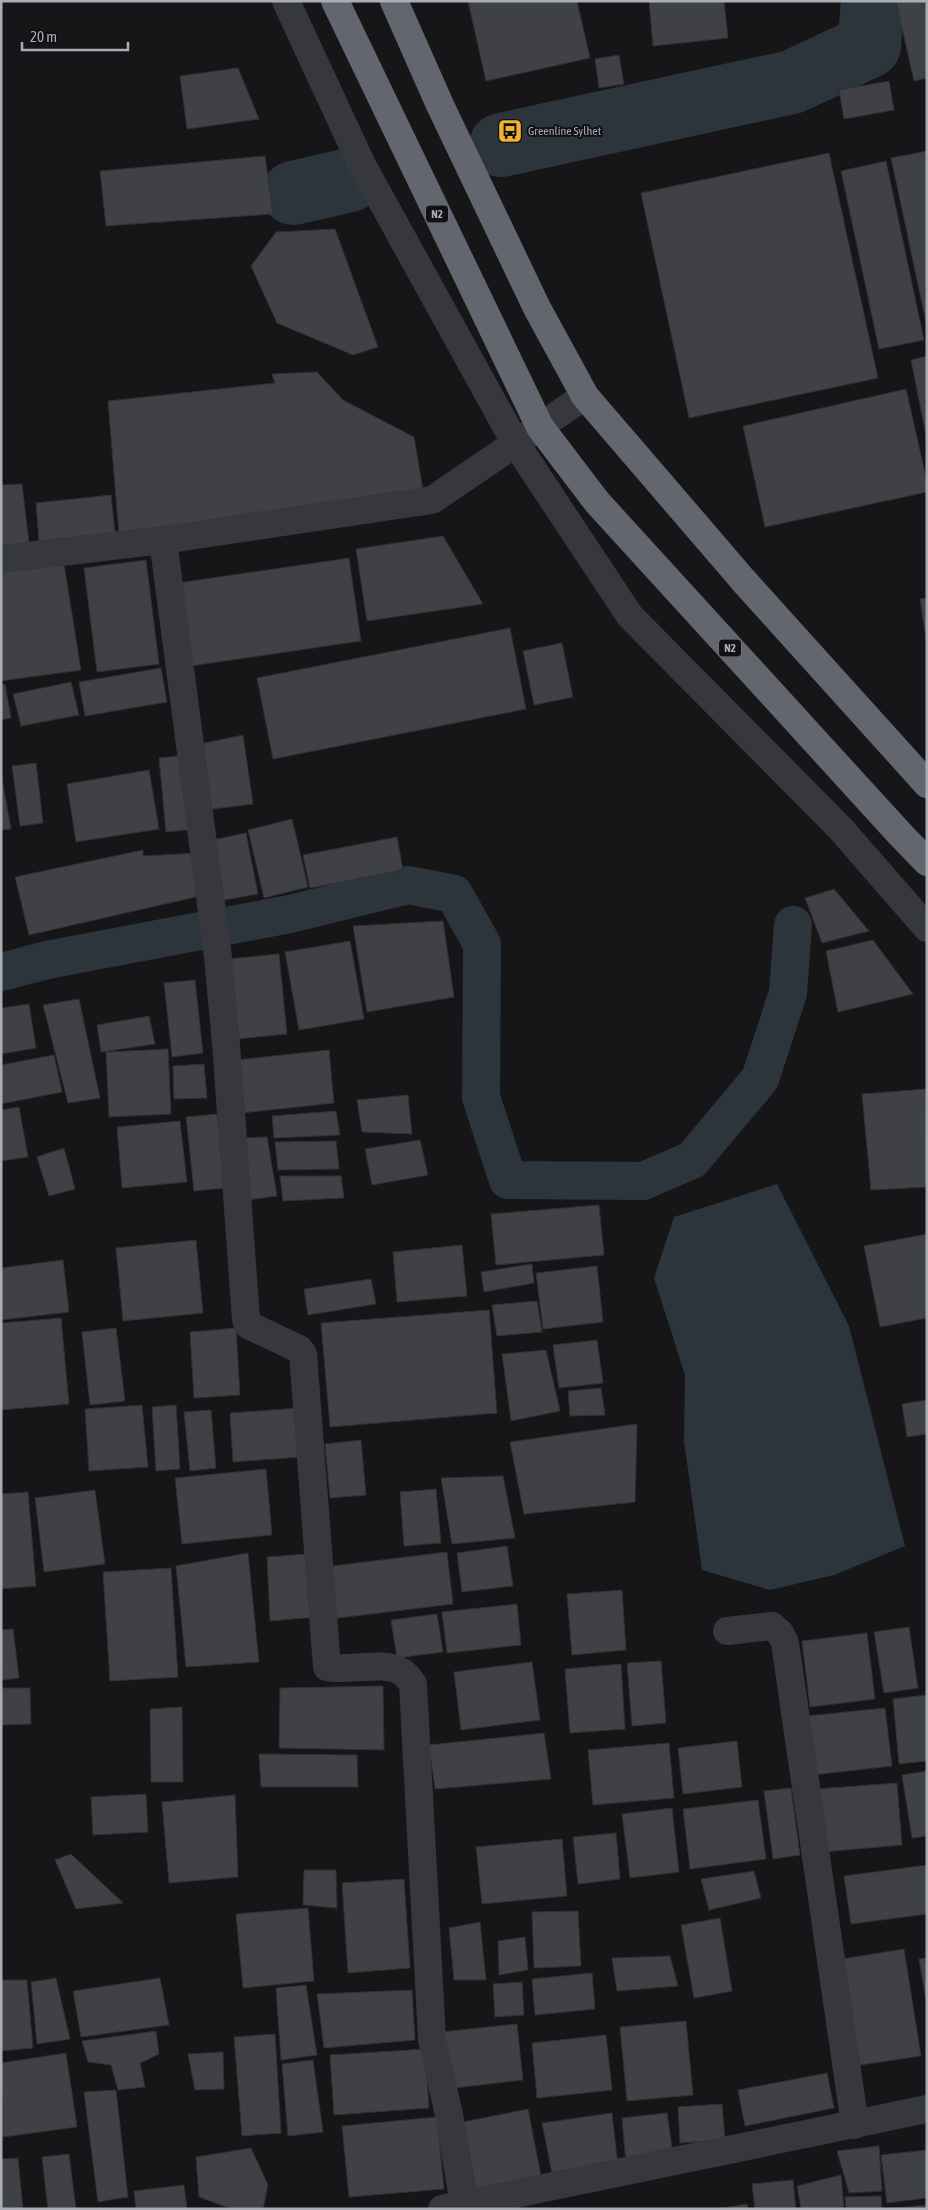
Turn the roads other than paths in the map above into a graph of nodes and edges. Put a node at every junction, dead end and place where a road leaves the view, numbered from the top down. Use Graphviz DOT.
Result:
graph roads {
  1 [pos="286,1"];
  2 [pos="335,1"];
  3 [pos="394,1"];
  4 [pos="585,396"];
  5 [pos="540,427"];
  6 [pos="516,444"];
  7 [pos="163,540"];
  8 [pos="1,559"];
  9 [pos="927,784"];
  10 [pos="927,862"];
  11 [pos="927,928"];
  12 [pos="727,1632"];
  13 [pos="927,2109"];
  14 [pos="855,2125"];
  15 [pos="506,2203"];
  16 [pos="453,2207"];
  1 -- 6 [label="street"];
  2 -- 5 [label="highway, N2"];
  3 -- 4 [label="highway"];
  4 -- 5 [label="street"];
  4 -- 9 [label="highway"];
  5 -- 6 [label="street"];
  5 -- 10 [label="highway, N2"];
  6 -- 7 [label="street"];
  6 -- 11 [label="street"];
  7 -- 8 [label="street"];
  7 -- 16 [label="street"];
  12 -- 14 [label="street"];
  13 -- 14 [label="street"];
  14 -- 15 [label="street"];
  15 -- 16 [label="street"];
}
